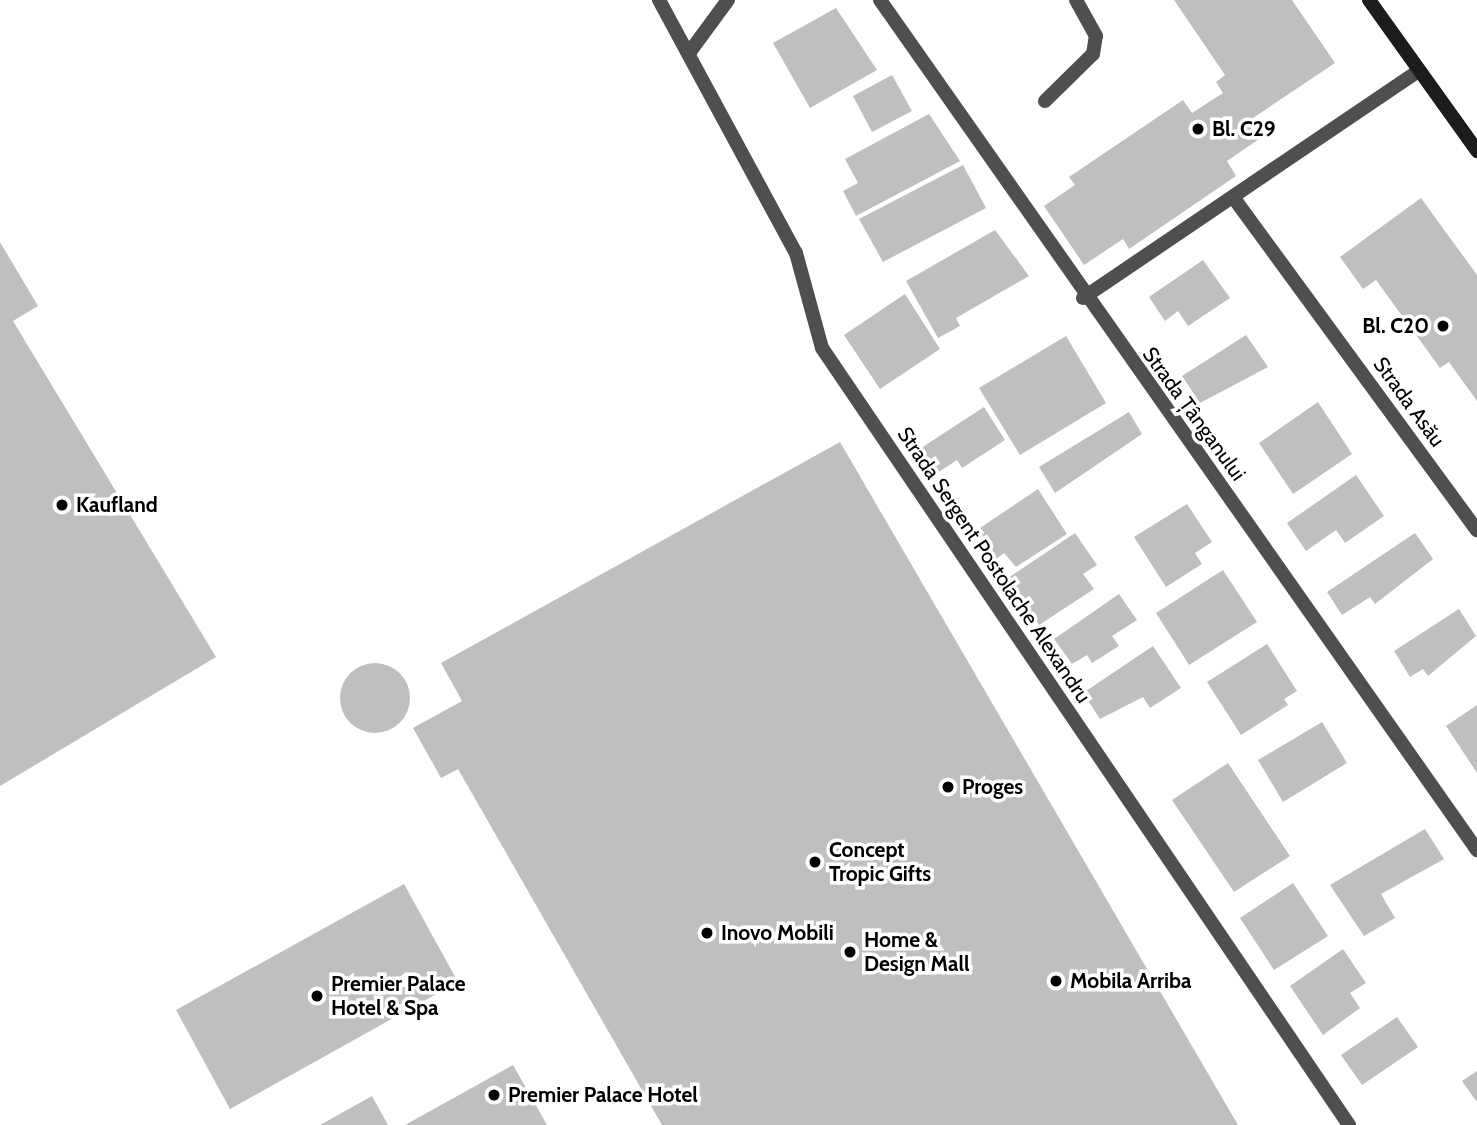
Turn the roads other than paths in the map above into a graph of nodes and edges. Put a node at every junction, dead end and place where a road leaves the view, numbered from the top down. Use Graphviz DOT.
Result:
graph roads {
  1 [pos="659,0"];
  2 [pos="728,0"];
  3 [pos="880,0"];
  4 [pos="1076,0"];
  5 [pos="1369,0"];
  6 [pos="689,53"];
  7 [pos="1418,71"];
  8 [pos="1045,101"];
  9 [pos="1477,151"];
  10 [pos="1233,197"];
  11 [pos="1083,298"];
  12 [pos="1477,530"];
  13 [pos="1477,850"];
  14 [pos="1349,1125"];
  1 -- 6 [label="street, Strada Sergent Postolache Alexandru"];
  2 -- 6 [label="street"];
  3 -- 11 [label="street, Strada Țânganului"];
  4 -- 8 [label="street"];
  5 -- 7 [label="street"];
  6 -- 14 [label="street, Strada Sergent Postolache Alexandru"];
  7 -- 9 [label="street"];
  7 -- 10 [label="street"];
  10 -- 11 [label="street"];
  10 -- 12 [label="street, Strada Asău"];
  11 -- 13 [label="street, Strada Țânganului"];
}
